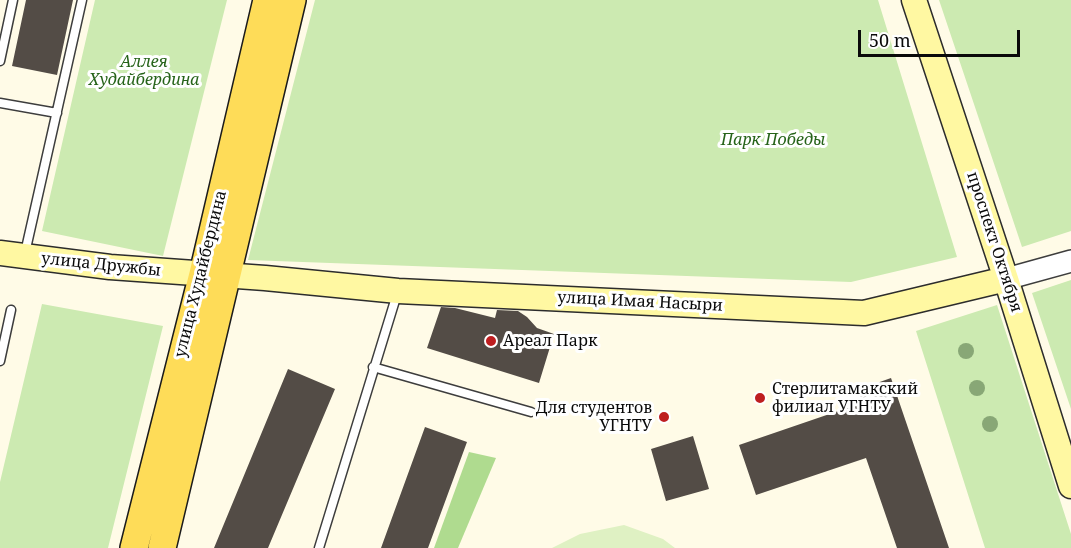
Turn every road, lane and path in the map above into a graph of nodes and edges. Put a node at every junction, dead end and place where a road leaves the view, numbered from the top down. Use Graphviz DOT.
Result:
graph roads {
  1 [pos="13,0"];
  2 [pos="81,0"];
  3 [pos="267,0"];
  4 [pos="292,0"];
  5 [pos="914,0"];
  6 [pos="0,61"];
  7 [pos="0,103"];
  8 [pos="57,113"];
  9 [pos="0,253"];
  10 [pos="25,256"];
  11 [pos="1071,261"];
  12 [pos="215,275"];
  13 [pos="1006,279"];
  14 [pos="398,291"];
  15 [pos="11,310"];
  16 [pos="0,361"];
  17 [pos="373,367"];
  18 [pos="531,412"];
  19 [pos="1071,486"];
  20 [pos="134,548"];
  21 [pos="162,548"];
  22 [pos="319,548"];
  1 -- 6 [label="lane"];
  2 -- 8 [label="lane"];
  3 -- 12 [label="main road, улица Худайбердина"];
  4 -- 12 [label="main road, улица Худайбердина"];
  5 -- 13 [label="main road, проспект Октября"];
  7 -- 8 [label="lane"];
  8 -- 10 [label="lane"];
  9 -- 10 [label="main road, улица Дружбы"];
  10 -- 12 [label="main road, улица Дружбы"];
  11 -- 13 [label="street, улица Имая Насыри"];
  12 -- 14 [label="main road, улица Имая Насыри"];
  12 -- 20 [label="main road, улица Худайбердина"];
  12 -- 21 [label="main road, улица Худайбердина"];
  13 -- 14 [label="main road, улица Имая Насыри"];
  13 -- 19 [label="main road, проспект Октября"];
  14 -- 17 [label="lane"];
  15 -- 16 [label="lane"];
  17 -- 18 [label="lane"];
  17 -- 22 [label="lane"];
}
